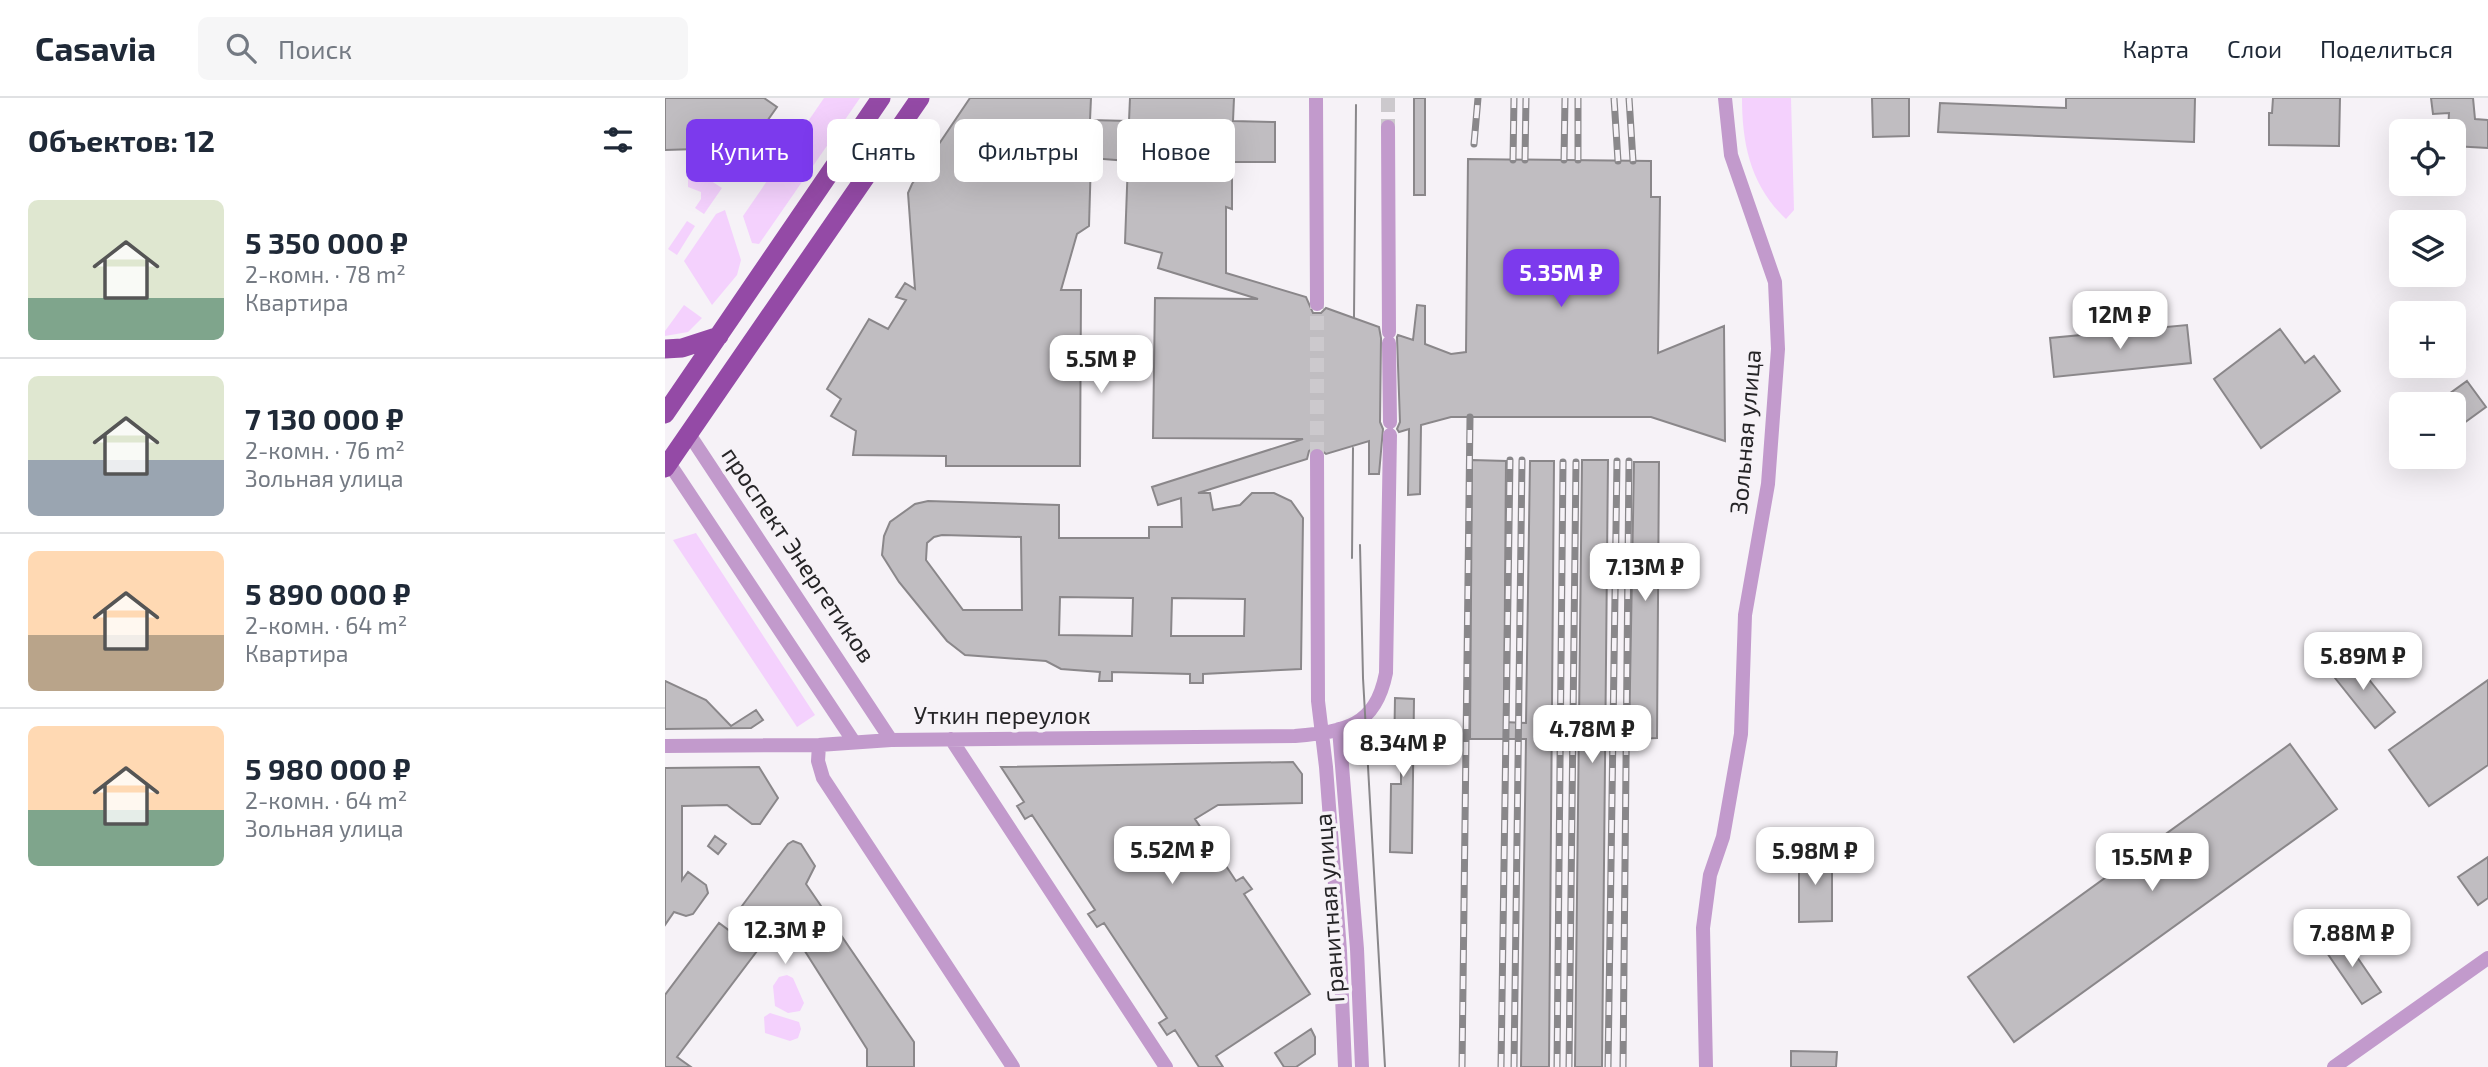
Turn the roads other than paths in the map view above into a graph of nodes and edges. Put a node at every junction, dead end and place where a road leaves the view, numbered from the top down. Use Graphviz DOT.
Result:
graph roads {
  1 [pos="881,98"];
  2 [pos="920,98"];
  3 [pos="1316,98"];
  4 [pos="1725,98"];
  5 [pos="1388,127"];
  6 [pos="1317,304"];
  7 [pos="719,336"];
  8 [pos="665,349"];
  9 [pos="667,406"];
  10 [pos="689,434"];
  11 [pos="1317,456"];
  12 [pos="666,463"];
  13 [pos="1339,729"];
  14 [pos="1322,733"];
  15 [pos="951,739"];
  16 [pos="891,740"];
  17 [pos="854,742"];
  18 [pos="819,745"];
  19 [pos="665,746"];
  20 [pos="2488,957"];
  21 [pos="1013,1067"];
  22 [pos="1166,1067"];
  23 [pos="1345,1067"];
  24 [pos="1361,1067"];
  25 [pos="1706,1067"];
  26 [pos="2334,1067"];
  1 -- 7 [label="main road"];
  2 -- 10 [label="main road"];
  3 -- 6 [label="street"];
  4 -- 25 [label="street, Зольная улица"];
  5 -- 13 [label="street"];
  7 -- 8 [label="main road"];
  7 -- 9 [label="main road"];
  9 -- 10 [label="main road, проспект Энергетиков"];
  10 -- 12 [label="main road"];
  10 -- 16 [label="street, проспект Энергетиков"];
  11 -- 14 [label="street, Гранитная улица"];
  12 -- 17 [label="street"];
  13 -- 14 [label="street, Уткин переулок"];
  13 -- 24 [label="street, Гранитная улица"];
  14 -- 15 [label="street, Уткин переулок"];
  14 -- 23 [label="street, Гранитная улица"];
  15 -- 16 [label="street, Уткин переулок"];
  15 -- 22 [label="street"];
  16 -- 17 [label="street, Уткин переулок"];
  17 -- 18 [label="street, Уткин переулок"];
  18 -- 19 [label="street, Уткин переулок"];
  18 -- 21 [label="street"];
  20 -- 26 [label="street"];
}
